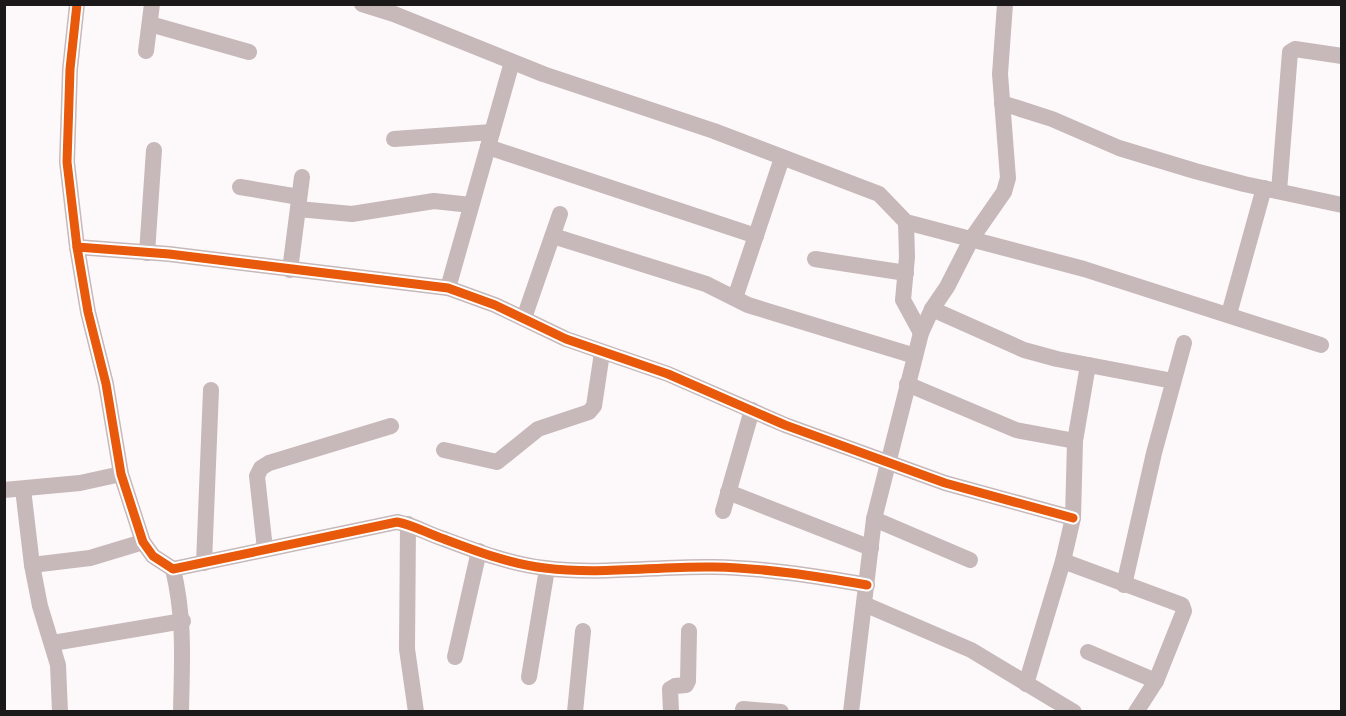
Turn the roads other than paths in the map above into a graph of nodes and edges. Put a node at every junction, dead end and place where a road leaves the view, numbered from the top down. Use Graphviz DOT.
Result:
graph roads {
  1 [pos="77,4"];
  2 [pos="152,4"];
  3 [pos="362,4"];
  4 [pos="1005,4"];
  5 [pos="150,24"];
  6 [pos="146,51"];
  7 [pos="249,52"];
  8 [pos="1341,56"];
  9 [pos="512,62"];
  10 [pos="1002,103"];
  11 [pos="394,139"];
  12 [pos="490,140"];
  13 [pos="154,150"];
  14 [pos="782,158"];
  15 [pos="302,177"];
  16 [pos="240,187"];
  17 [pos="1271,190"];
  18 [pos="299,203"];
  19 [pos="471,205"];
  20 [pos="1341,205"];
  21 [pos="560,214"];
  22 [pos="906,222"];
  23 [pos="553,236"];
  24 [pos="756,236"];
  25 [pos="972,238"];
  26 [pos="76,247"];
  27 [pos="147,253"];
  28 [pos="815,259"];
  29 [pos="290,270"];
  30 [pos="906,273"];
  31 [pos="448,288"];
  32 [pos="735,298"];
  33 [pos="932,309"];
  34 [pos="1229,314"];
  35 [pos="524,318"];
  36 [pos="921,333"];
  37 [pos="1184,343"];
  38 [pos="1322,345"];
  39 [pos="602,353"];
  40 [pos="915,356"];
  41 [pos="1088,365"];
  42 [pos="1173,381"];
  43 [pos="907,384"];
  44 [pos="210,390"];
  45 [pos="752,410"];
  46 [pos="391,426"];
  47 [pos="1075,441"];
  48 [pos="444,450"];
  49 [pos="888,462"];
  50 [pos="121,474"];
  51 [pos="23,489"];
  52 [pos="4,490"];
  53 [pos="728,492"];
  54 [pos="723,511"];
  55 [pos="1074,518"];
  56 [pos="874,519"];
  57 [pos="408,524"];
  58 [pos="143,542"];
  59 [pos="871,548"];
  60 [pos="265,549"];
  61 [pos="479,551"];
  62 [pos="970,560"];
  63 [pos="1063,561"];
  64 [pos="204,563"];
  65 [pos="32,565"];
  66 [pos="173,569"];
  67 [pos="547,569"];
  68 [pos="867,585"];
  69 [pos="1124,585"];
  70 [pos="864,604"];
  71 [pos="183,621"];
  72 [pos="583,631"];
  73 [pos="689,631"];
  74 [pos="53,644"];
  75 [pos="1088,652"];
  76 [pos="455,657"];
  77 [pos="529,677"];
  78 [pos="1156,681"];
  79 [pos="1026,684"];
  80 [pos="743,709"];
  81 [pos="60,711"];
  82 [pos="182,711"];
  83 [pos="416,711"];
  84 [pos="575,711"];
  85 [pos="671,711"];
  86 [pos="781,711"];
  87 [pos="851,711"];
  88 [pos="1074,711"];
  89 [pos="1136,711"];
  1 -- 26 [label="street"];
  2 -- 5 [label="street"];
  3 -- 9 [label="street"];
  4 -- 10 [label="street"];
  5 -- 6 [label="street"];
  5 -- 7 [label="street"];
  8 -- 17 [label="street"];
  9 -- 12 [label="street"];
  9 -- 14 [label="street"];
  10 -- 17 [label="street"];
  10 -- 25 [label="street"];
  11 -- 12 [label="street"];
  12 -- 19 [label="street"];
  12 -- 24 [label="street"];
  13 -- 27 [label="street"];
  14 -- 22 [label="street"];
  14 -- 24 [label="street"];
  15 -- 18 [label="street"];
  16 -- 18 [label="street"];
  17 -- 20 [label="street"];
  17 -- 34 [label="street"];
  18 -- 19 [label="street"];
  18 -- 29 [label="street"];
  19 -- 31 [label="street"];
  21 -- 23 [label="street"];
  22 -- 25 [label="street"];
  22 -- 30 [label="street"];
  23 -- 32 [label="street"];
  23 -- 35 [label="street"];
  24 -- 32 [label="street"];
  25 -- 33 [label="street"];
  25 -- 34 [label="street"];
  26 -- 27 [label="street"];
  26 -- 50 [label="street"];
  27 -- 29 [label="street"];
  28 -- 30 [label="street"];
  29 -- 31 [label="street"];
  30 -- 36 [label="street"];
  31 -- 35 [label="street"];
  32 -- 40 [label="street"];
  33 -- 36 [label="street"];
  33 -- 41 [label="street"];
  34 -- 38 [label="street"];
  35 -- 39 [label="street"];
  36 -- 40 [label="street"];
  37 -- 42 [label="street"];
  39 -- 45 [label="street"];
  39 -- 48 [label="street"];
  40 -- 43 [label="street"];
  41 -- 42 [label="street"];
  41 -- 47 [label="street"];
  42 -- 69 [label="street"];
  43 -- 47 [label="street"];
  43 -- 49 [label="street"];
  44 -- 64 [label="street"];
  45 -- 49 [label="street"];
  45 -- 53 [label="street"];
  46 -- 60 [label="street"];
  47 -- 55 [label="street"];
  49 -- 55 [label="street"];
  49 -- 56 [label="street"];
  50 -- 51 [label="street"];
  50 -- 58 [label="street"];
  51 -- 52 [label="street"];
  51 -- 65 [label="street"];
  53 -- 54 [label="street"];
  53 -- 59 [label="street"];
  55 -- 63 [label="street"];
  56 -- 59 [label="street"];
  56 -- 62 [label="street"];
  57 -- 60 [label="street"];
  57 -- 61 [label="street"];
  57 -- 83 [label="street"];
  58 -- 65 [label="street"];
  58 -- 66 [label="street"];
  59 -- 68 [label="street"];
  60 -- 64 [label="street"];
  61 -- 67 [label="street"];
  61 -- 76 [label="street"];
  63 -- 69 [label="street"];
  63 -- 79 [label="street"];
  64 -- 66 [label="street"];
  65 -- 74 [label="street"];
  66 -- 71 [label="street"];
  67 -- 68 [label="street"];
  67 -- 77 [label="street"];
  68 -- 70 [label="street"];
  69 -- 78 [label="street"];
  70 -- 79 [label="street"];
  70 -- 87 [label="street"];
  71 -- 74 [label="street"];
  71 -- 82 [label="street"];
  72 -- 84 [label="street"];
  73 -- 85 [label="street"];
  74 -- 81 [label="street"];
  75 -- 78 [label="street"];
  78 -- 89 [label="street"];
  79 -- 88 [label="street"];
  80 -- 86 [label="street"];
}
